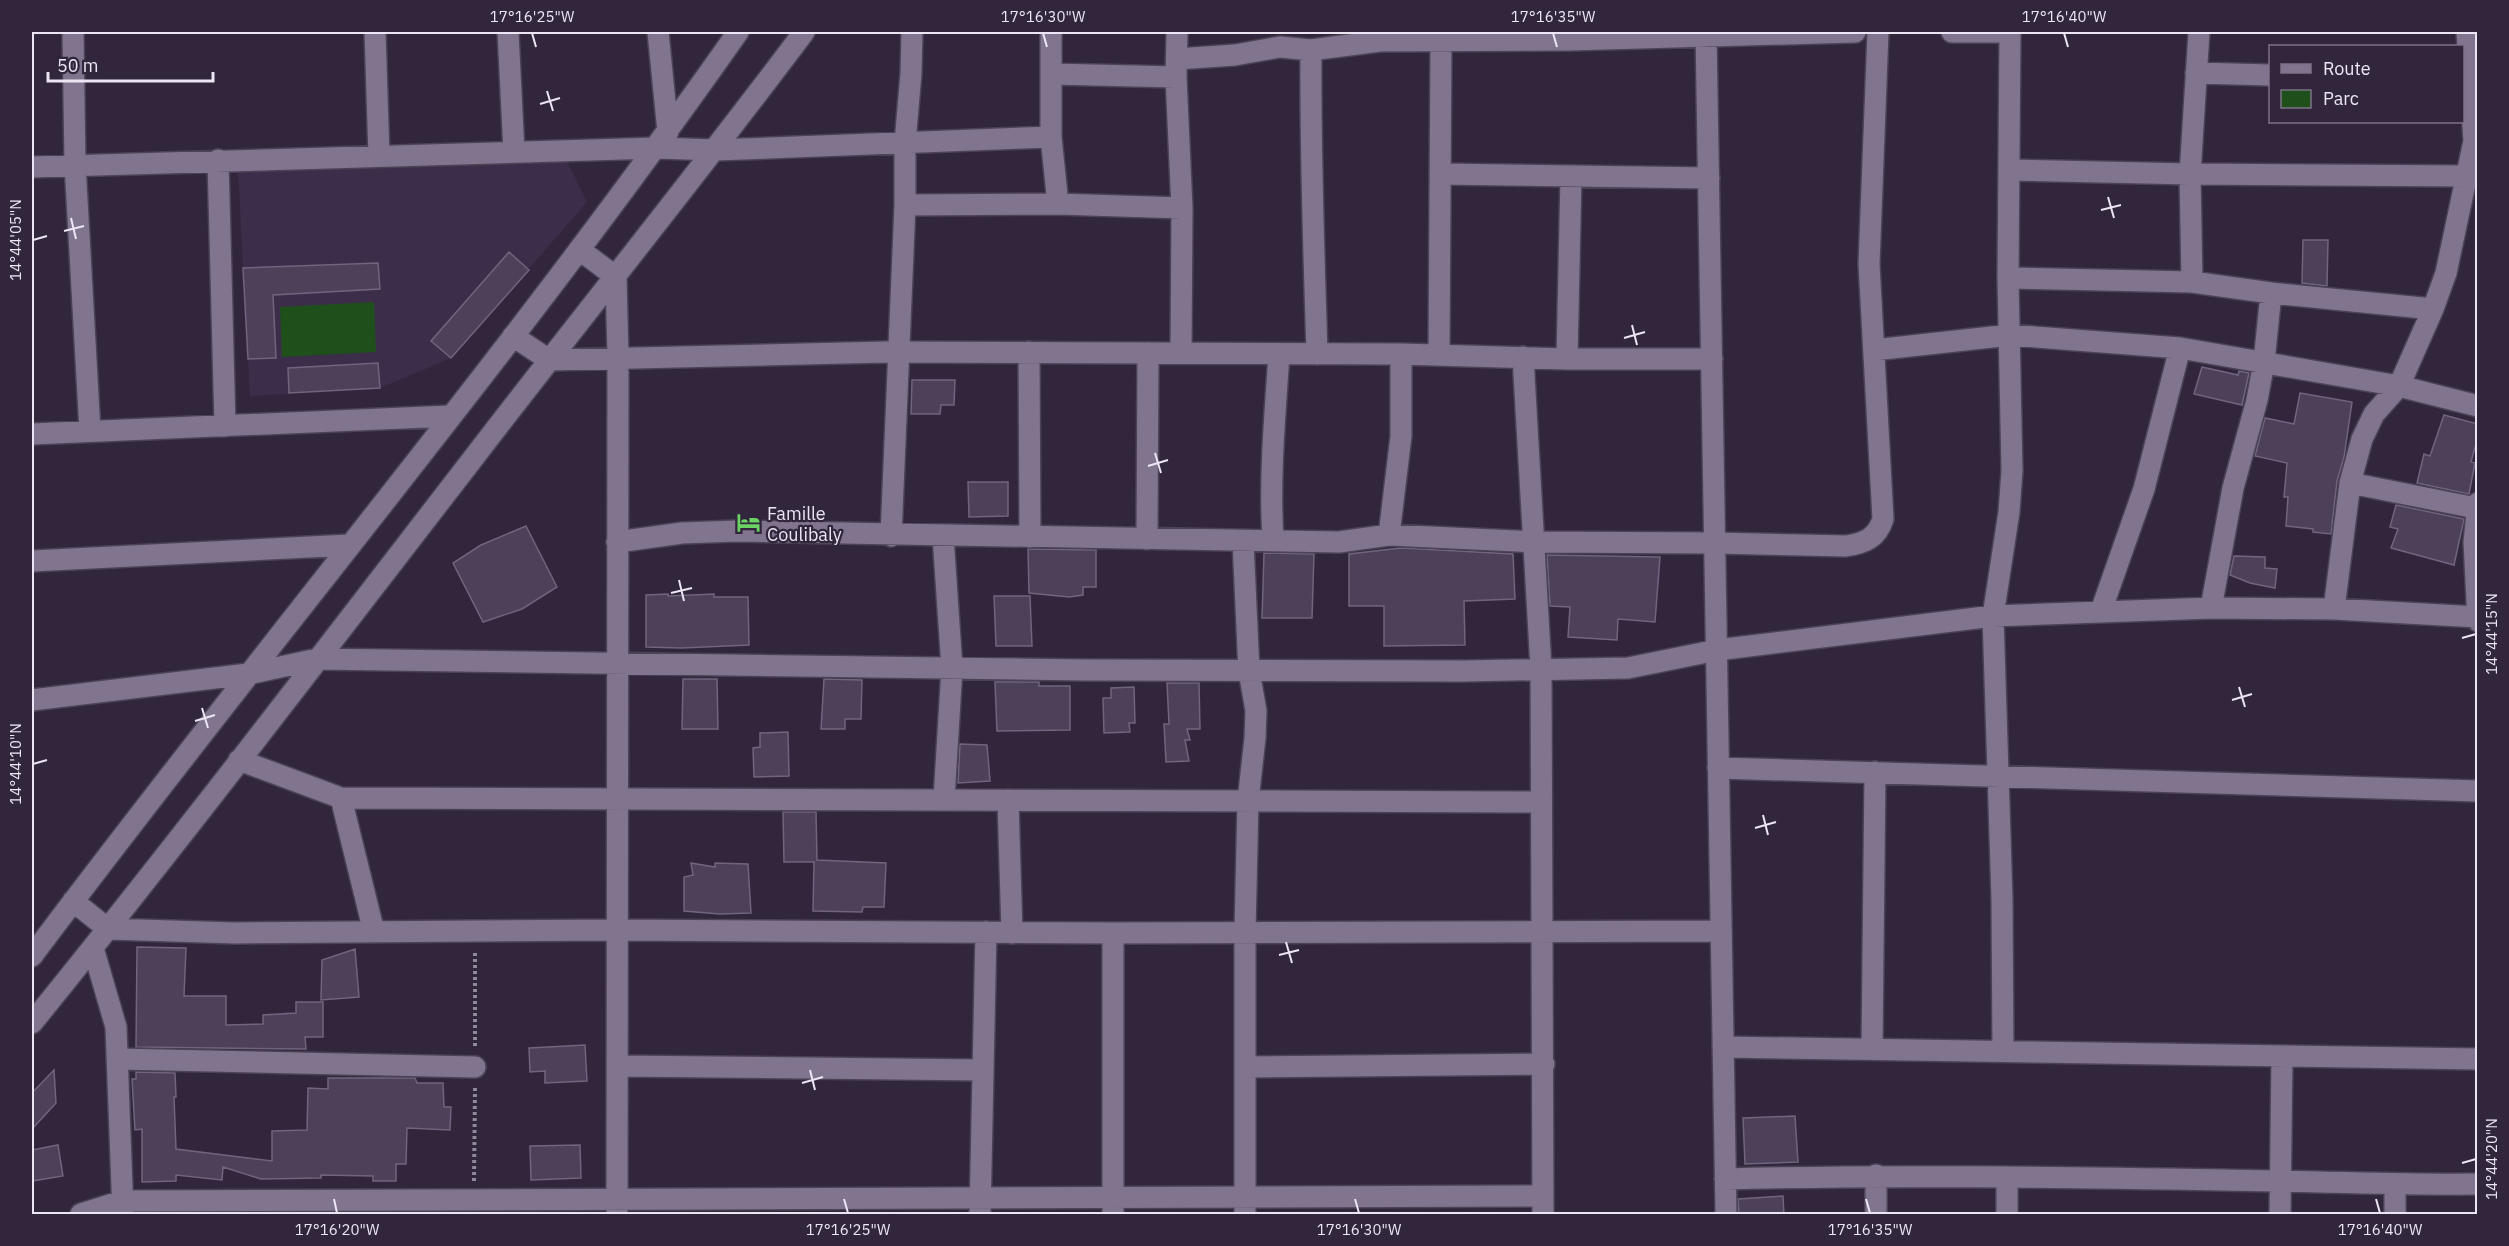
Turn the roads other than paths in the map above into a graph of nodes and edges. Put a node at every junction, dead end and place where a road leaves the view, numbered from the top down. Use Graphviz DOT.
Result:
graph roads {
  1 [pos="73,32"];
  2 [pos="375,32"];
  3 [pos="508,32"];
  4 [pos="657,32"];
  5 [pos="738,32"];
  6 [pos="804,32"];
  7 [pos="912,32"];
  8 [pos="1051,32"];
  9 [pos="1178,32"];
  10 [pos="1855,32"];
  11 [pos="1878,32"];
  12 [pos="1952,32"];
  13 [pos="2010,32"];
  14 [pos="2199,32"];
  15 [pos="2468,32"];
  16 [pos="1706,34"];
  17 [pos="1280,39"];
  18 [pos="1441,41"];
  19 [pos="1311,51"];
  20 [pos="1177,68"];
  21 [pos="2196,73"];
  22 [pos="1052,74"];
  23 [pos="2269,75"];
  24 [pos="2467,81"];
  25 [pos="1051,137"];
  26 [pos="662,140"];
  27 [pos="905,143"];
  28 [pos="716,150"];
  29 [pos="514,152"];
  30 [pos="379,156"];
  31 [pos="218,160"];
  32 [pos="75,164"];
  33 [pos="32,167"];
  34 [pos="2472,169"];
  35 [pos="2010,170"];
  36 [pos="1440,174"];
  37 [pos="2190,174"];
  38 [pos="1571,176"];
  39 [pos="1709,178"];
  40 [pos="1058,204"];
  41 [pos="905,205"];
  42 [pos="1182,208"];
  43 [pos="580,250"];
  44 [pos="616,277"];
  45 [pos="2008,278"];
  46 [pos="2192,282"];
  47 [pos="2271,293"];
  48 [pos="2433,309"];
  49 [pos="2010,335"];
  50 [pos="513,336"];
  51 [pos="2180,348"];
  52 [pos="1874,350"];
  53 [pos="898,352"];
  54 [pos="1029,352"];
  55 [pos="1148,353"];
  56 [pos="1182,353"];
  57 [pos="1279,354"];
  58 [pos="1317,354"];
  59 [pos="1401,354"];
  60 [pos="1439,355"];
  61 [pos="618,357"];
  62 [pos="1523,357"];
  63 [pos="1567,359"];
  64 [pos="1712,359"];
  65 [pos="549,360"];
  66 [pos="2264,362"];
  67 [pos="2398,386"];
  68 [pos="2478,406"];
  69 [pos="450,416"];
  70 [pos="225,426"];
  71 [pos="90,431"];
  72 [pos="32,434"];
  73 [pos="2350,483"];
  74 [pos="2477,505"];
  75 [pos="1389,535"];
  76 [pos="891,536"];
  77 [pos="943,536"];
  78 [pos="1030,537"];
  79 [pos="1147,539"];
  80 [pos="1273,539"];
  81 [pos="1243,540"];
  82 [pos="617,542"];
  83 [pos="1535,542"];
  84 [pos="1715,543"];
  85 [pos="349,545"];
  86 [pos="32,561"];
  87 [pos="2211,608"];
  88 [pos="2334,609"];
  89 [pos="2101,611"];
  90 [pos="1993,616"];
  91 [pos="2477,618"];
  92 [pos="1717,650"];
  93 [pos="317,659"];
  94 [pos="618,664"];
  95 [pos="952,668"];
  96 [pos="1541,668"];
  97 [pos="1249,671"];
  98 [pos="248,674"];
  99 [pos="32,700"];
  100 [pos="239,760"];
  101 [pos="1718,768"];
  102 [pos="1875,772"];
  103 [pos="1999,778"];
  104 [pos="2478,791"];
  105 [pos="341,798"];
  106 [pos="617,798"];
  107 [pos="944,799"];
  108 [pos="1008,800"];
  109 [pos="1248,801"];
  110 [pos="1540,802"];
  111 [pos="73,901"];
  112 [pos="108,929"];
  113 [pos="617,930"];
  114 [pos="1245,931"];
  115 [pos="1721,931"];
  116 [pos="374,932"];
  117 [pos="986,932"];
  118 [pos="1540,932"];
  119 [pos="1012,933"];
  120 [pos="1113,933"];
  121 [pos="93,948"];
  122 [pos="32,956"];
  123 [pos="32,1023"];
  124 [pos="1723,1047"];
  125 [pos="1872,1049"];
  126 [pos="2003,1051"];
  127 [pos="2282,1056"];
  128 [pos="117,1059"];
  129 [pos="2478,1059"];
  130 [pos="1544,1064"];
  131 [pos="617,1066"];
  132 [pos="475,1067"];
  133 [pos="1245,1067"];
  134 [pos="983,1070"];
  135 [pos="1876,1175"];
  136 [pos="2007,1178"];
  137 [pos="1725,1179"];
  138 [pos="2280,1181"];
  139 [pos="2478,1184"];
  140 [pos="2395,1185"];
  141 [pos="1543,1205"];
  142 [pos="980,1206"];
  143 [pos="1113,1206"];
  144 [pos="1245,1206"];
  145 [pos="474,1207"];
  146 [pos="616,1207"];
  147 [pos="123,1208"];
  148 [pos="81,1215"];
  149 [pos="1726,1215"];
  150 [pos="1876,1215"];
  151 [pos="2007,1215"];
  152 [pos="2280,1215"];
  153 [pos="2395,1215"];
  1 -- 32 [label="street"];
  2 -- 30 [label="street"];
  3 -- 29 [label="street"];
  4 -- 26 [label="street"];
  5 -- 26 [label="street"];
  6 -- 28 [label="street"];
  7 -- 27 [label="street"];
  8 -- 22 [label="street"];
  9 -- 20 [label="street"];
  10 -- 16 [label="street"];
  11 -- 52 [label="street"];
  12 -- 13 [label="street"];
  13 -- 35 [label="street"];
  14 -- 21 [label="street"];
  15 -- 24 [label="street"];
  16 -- 18 [label="street"];
  16 -- 39 [label="street"];
  17 -- 19 [label="street"];
  17 -- 20 [label="street"];
  18 -- 19 [label="street"];
  18 -- 36 [label="street"];
  19 -- 58 [label="street"];
  20 -- 22 [label="street"];
  20 -- 42 [label="street"];
  21 -- 23 [label="street"];
  21 -- 37 [label="street"];
  22 -- 25 [label="street"];
  24 -- 34 [label="street"];
  25 -- 27 [label="street"];
  25 -- 40 [label="street"];
  26 -- 28 [label="street"];
  26 -- 29 [label="street"];
  26 -- 43 [label="street"];
  27 -- 28 [label="street"];
  27 -- 41 [label="street"];
  28 -- 44 [label="street"];
  29 -- 30 [label="street"];
  30 -- 31 [label="street"];
  31 -- 32 [label="street"];
  31 -- 70 [label="street"];
  32 -- 33 [label="street"];
  32 -- 71 [label="street"];
  34 -- 37 [label="street"];
  34 -- 48 [label="street"];
  35 -- 37 [label="street"];
  35 -- 45 [label="street"];
  36 -- 38 [label="street"];
  36 -- 60 [label="street"];
  37 -- 46 [label="street"];
  38 -- 39 [label="street"];
  38 -- 63 [label="street"];
  39 -- 64 [label="street"];
  40 -- 41 [label="street"];
  40 -- 42 [label="street"];
  41 -- 53 [label="street"];
  42 -- 56 [label="street"];
  43 -- 44 [label="street"];
  43 -- 50 [label="street"];
  44 -- 61 [label="street"];
  44 -- 65 [label="street"];
  45 -- 46 [label="street"];
  45 -- 49 [label="street"];
  46 -- 47 [label="street"];
  47 -- 48 [label="street"];
  47 -- 66 [label="street"];
  48 -- 67 [label="street"];
  49 -- 51 [label="street"];
  49 -- 52 [label="street"];
  49 -- 90 [label="street"];
  50 -- 65 [label="street"];
  50 -- 69 [label="street"];
  51 -- 66 [label="street"];
  51 -- 89 [label="street"];
  52 -- 84 [label="street"];
  53 -- 54 [label="street"];
  53 -- 61 [label="street"];
  53 -- 76 [label="street"];
  54 -- 55 [label="street"];
  54 -- 78 [label="street"];
  55 -- 56 [label="street"];
  55 -- 79 [label="street"];
  56 -- 57 [label="street"];
  57 -- 58 [label="street"];
  57 -- 80 [label="street"];
  58 -- 59 [label="street"];
  59 -- 60 [label="street"];
  59 -- 75 [label="street"];
  60 -- 62 [label="street"];
  61 -- 65 [label="street"];
  61 -- 82 [label="street"];
  62 -- 63 [label="street"];
  62 -- 83 [label="street"];
  63 -- 64 [label="street"];
  64 -- 84 [label="street"];
  65 -- 93 [label="street"];
  66 -- 67 [label="street"];
  66 -- 87 [label="street"];
  67 -- 68 [label="street"];
  67 -- 73 [label="street"];
  69 -- 70 [label="street"];
  69 -- 85 [label="street"];
  70 -- 71 [label="street"];
  71 -- 72 [label="street"];
  73 -- 74 [label="street"];
  73 -- 88 [label="street"];
  74 -- 91 [label="street"];
  75 -- 80 [label="street"];
  75 -- 83 [label="street"];
  76 -- 77 [label="street"];
  76 -- 82 [label="street"];
  77 -- 78 [label="street"];
  77 -- 95 [label="street"];
  78 -- 79 [label="street"];
  79 -- 81 [label="street"];
  80 -- 81 [label="street"];
  81 -- 97 [label="street"];
  82 -- 94 [label="street"];
  83 -- 84 [label="street"];
  83 -- 96 [label="street"];
  84 -- 92 [label="street"];
  85 -- 86 [label="street"];
  85 -- 98 [label="street"];
  87 -- 88 [label="street"];
  87 -- 89 [label="street"];
  88 -- 91 [label="street"];
  89 -- 90 [label="street"];
  90 -- 92 [label="street"];
  90 -- 103 [label="street"];
  92 -- 96 [label="street"];
  92 -- 101 [label="street"];
  93 -- 94 [label="street"];
  93 -- 98 [label="street"];
  93 -- 100 [label="street"];
  94 -- 95 [label="street"];
  94 -- 106 [label="street"];
  95 -- 97 [label="street"];
  95 -- 107 [label="street"];
  96 -- 97 [label="street"];
  96 -- 110 [label="street"];
  97 -- 109 [label="street"];
  98 -- 99 [label="street"];
  98 -- 111 [label="street"];
  100 -- 105 [label="street"];
  100 -- 112 [label="street"];
  101 -- 102 [label="street"];
  101 -- 115 [label="street"];
  102 -- 103 [label="street"];
  102 -- 125 [label="street"];
  103 -- 104 [label="street"];
  103 -- 126 [label="street"];
  105 -- 106 [label="street"];
  105 -- 116 [label="street"];
  106 -- 107 [label="street"];
  106 -- 113 [label="street"];
  107 -- 108 [label="street"];
  108 -- 109 [label="street"];
  108 -- 119 [label="street"];
  109 -- 110 [label="street"];
  109 -- 114 [label="street"];
  110 -- 118 [label="street"];
  111 -- 112 [label="street"];
  111 -- 122 [label="street"];
  112 -- 116 [label="street"];
  112 -- 121 [label="street"];
  113 -- 116 [label="street"];
  113 -- 117 [label="street"];
  113 -- 131 [label="street"];
  114 -- 118 [label="street"];
  114 -- 120 [label="street"];
  114 -- 133 [label="street"];
  115 -- 118 [label="street"];
  115 -- 124 [label="street"];
  117 -- 119 [label="street"];
  117 -- 134 [label="street"];
  118 -- 130 [label="street"];
  119 -- 120 [label="street"];
  120 -- 143 [label="street"];
  121 -- 123 [label="street"];
  121 -- 128 [label="street"];
  124 -- 125 [label="street"];
  124 -- 137 [label="street"];
  125 -- 126 [label="street"];
  126 -- 127 [label="street"];
  127 -- 129 [label="street"];
  127 -- 138 [label="street"];
  128 -- 132 [label="street"];
  128 -- 147 [label="street"];
  130 -- 133 [label="street"];
  130 -- 141 [label="street"];
  131 -- 134 [label="street"];
  131 -- 146 [label="street"];
  133 -- 144 [label="street"];
  134 -- 142 [label="street"];
  135 -- 136 [label="street"];
  135 -- 137 [label="street"];
  135 -- 150 [label="street"];
  136 -- 138 [label="street"];
  136 -- 151 [label="street"];
  137 -- 149 [label="street"];
  138 -- 140 [label="street"];
  138 -- 152 [label="street"];
  139 -- 140 [label="street"];
  140 -- 153 [label="street"];
  141 -- 144 [label="street"];
  142 -- 143 [label="street"];
  142 -- 146 [label="street"];
  143 -- 144 [label="street"];
  145 -- 146 [label="street"];
  145 -- 147 [label="street"];
  147 -- 148 [label="street"];
}
